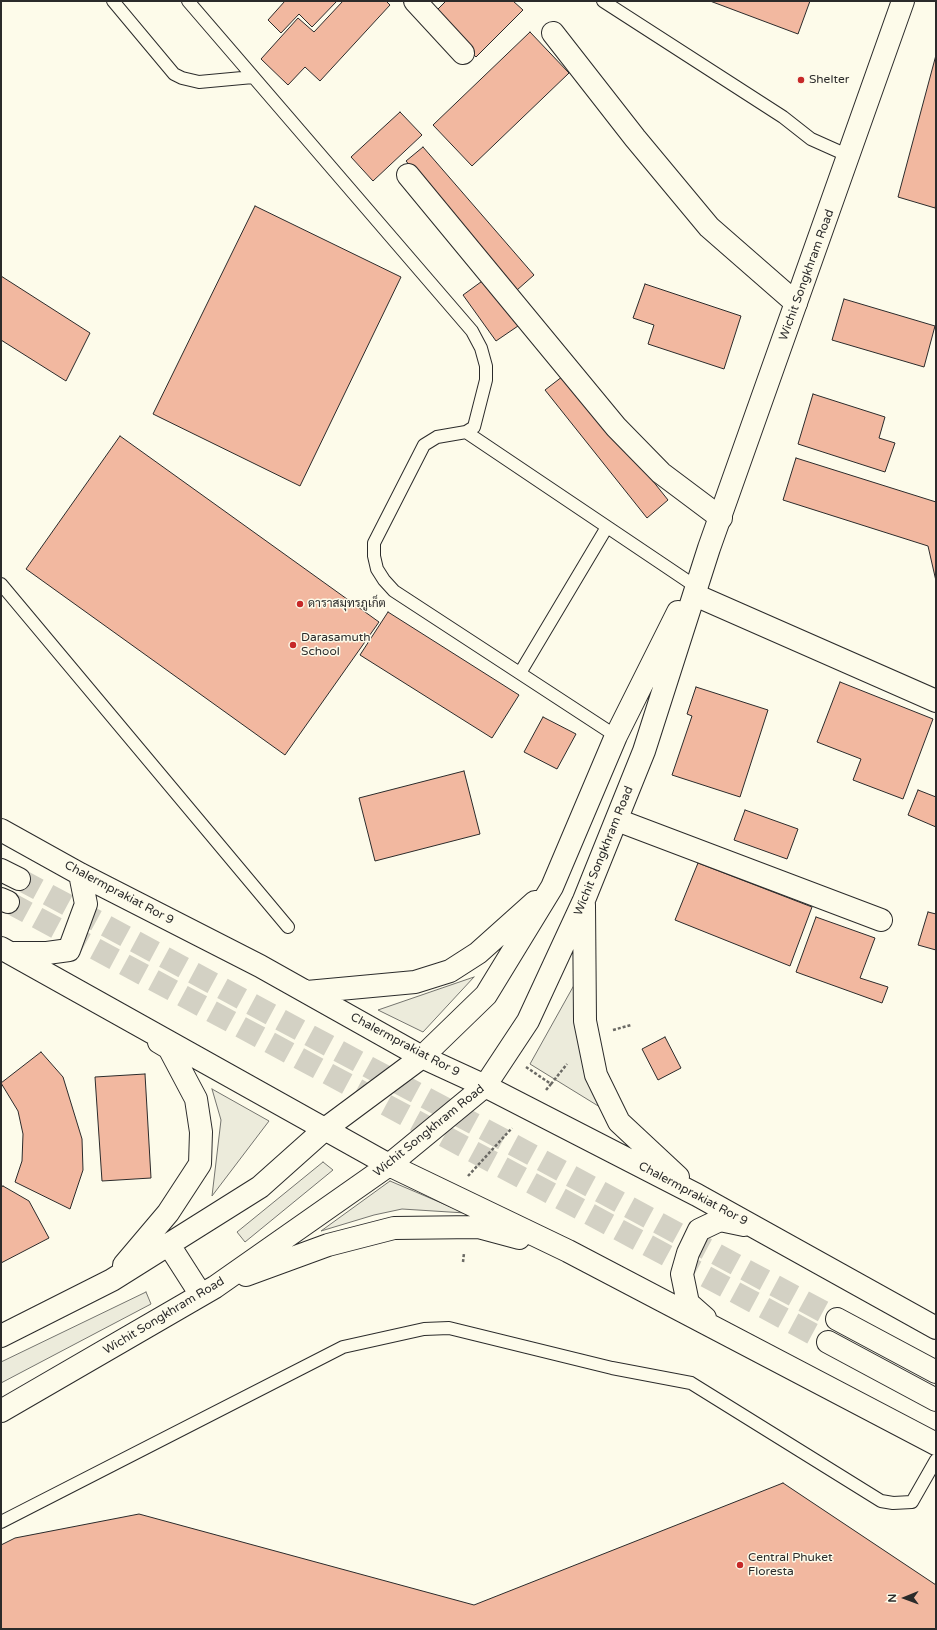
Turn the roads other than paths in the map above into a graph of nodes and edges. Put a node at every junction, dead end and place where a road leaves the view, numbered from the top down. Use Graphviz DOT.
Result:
graph roads {
  1 [pos="113,1"];
  2 [pos="188,1"];
  3 [pos="414,1"];
  4 [pos="604,1"];
  5 [pos="903,1"];
  6 [pos="553,33"];
  7 [pos="463,54"];
  8 [pos="253,77"];
  9 [pos="849,156"];
  10 [pos="408,175"];
  11 [pos="796,303"];
  12 [pos="466,432"];
  13 [pos="721,518"];
  14 [pos="607,527"];
  15 [pos="1,584"];
  16 [pos="693,590"];
  17 [pos="520,673"];
  18 [pos="936,702"];
  19 [pos="616,736"];
  20 [pos="617,820"];
  21 [pos="1,830"];
  22 [pos="80,874"];
  23 [pos="552,887"];
  24 [pos="584,900"];
  25 [pos="881,920"];
  26 [pos="288,927"];
  27 [pos="6,951"];
  28 [pos="79,990"];
  29 [pos="307,992"];
  30 [pos="422,1057"];
  31 [pos="485,1086"];
  32 [pos="325,1129"];
  33 [pos="389,1165"];
  34 [pos="697,1195"];
  35 [pos="758,1228"];
  36 [pos="169,1245"];
  37 [pos="568,1250"];
  38 [pos="112,1280"];
  39 [pos="208,1291"];
  40 [pos="837,1319"];
  41 [pos="936,1328"];
  42 [pos="716,1329"];
  43 [pos="1,1336"];
  44 [pos="828,1342"];
  45 [pos="936,1372"];
  46 [pos="936,1400"];
  47 [pos="1,1411"];
  48 [pos="936,1444"];
  49 [pos="936,1460"];
  50 [pos="1,1522"];
  1 -- 8 [label="lane"];
  2 -- 8 [label="lane"];
  3 -- 7 [label="main road"];
  4 -- 9 [label="lane"];
  5 -- 9 [label="main road, Wichit Songkhram Road"];
  6 -- 11 [label="main road"];
  8 -- 12 [label="lane"];
  9 -- 11 [label="main road, Wichit Songkhram Road"];
  10 -- 13 [label="main road"];
  11 -- 13 [label="main road, Wichit Songkhram Road"];
  12 -- 14 [label="lane"];
  12 -- 17 [label="lane"];
  13 -- 16 [label="main road, Wichit Songkhram Road"];
  14 -- 16 [label="lane"];
  14 -- 17 [label="lane"];
  15 -- 26 [label="lane"];
  16 -- 18 [label="main road"];
  16 -- 19 [label="main road, Wichit Songkhram Road"];
  16 -- 20 [label="main road, Wichit Songkhram Road"];
  17 -- 19 [label="lane"];
  19 -- 23 [label="main road, Wichit Songkhram Road"];
  20 -- 24 [label="main road, Wichit Songkhram Road"];
  20 -- 25 [label="main road"];
  21 -- 22 [label="main road, Chalermprakiat Ror 9"];
  22 -- 27 [label="main road"];
  22 -- 29 [label="main road, Chalermprakiat Ror 9"];
  23 -- 29 [label="main road"];
  23 -- 30 [label="main road, Wichit Songkhram Road"];
  24 -- 31 [label="main road, Wichit Songkhram Road"];
  24 -- 34 [label="main road"];
  27 -- 28 [label="main road"];
  28 -- 32 [label="main road"];
  28 -- 38 [label="main road"];
  29 -- 30 [label="main road, Chalermprakiat Ror 9"];
  30 -- 31 [label="main road, Chalermprakiat Ror 9"];
  30 -- 32 [label="main road, Wichit Songkhram Road"];
  31 -- 33 [label="main road, Wichit Songkhram Road"];
  31 -- 34 [label="main road, Chalermprakiat Ror 9"];
  32 -- 33 [label="main road"];
  32 -- 36 [label="main road, Wichit Songkhram Road"];
  33 -- 37 [label="main road"];
  33 -- 39 [label="main road, Wichit Songkhram Road"];
  34 -- 35 [label="main road, Chalermprakiat Ror 9"];
  35 -- 41 [label="main road, Chalermprakiat Ror 9"];
  35 -- 42 [label="main road"];
  36 -- 38 [label="main road, Wichit Songkhram Road"];
  36 -- 39 [label="main road"];
  37 -- 39 [label="main road"];
  37 -- 42 [label="main road"];
  38 -- 43 [label="main road, Wichit Songkhram Road"];
  39 -- 47 [label="main road, Wichit Songkhram Road"];
  40 -- 45 [label="main road"];
  42 -- 48 [label="main road"];
  44 -- 46 [label="main road"];
  49 -- 50 [label="lane"];
}
